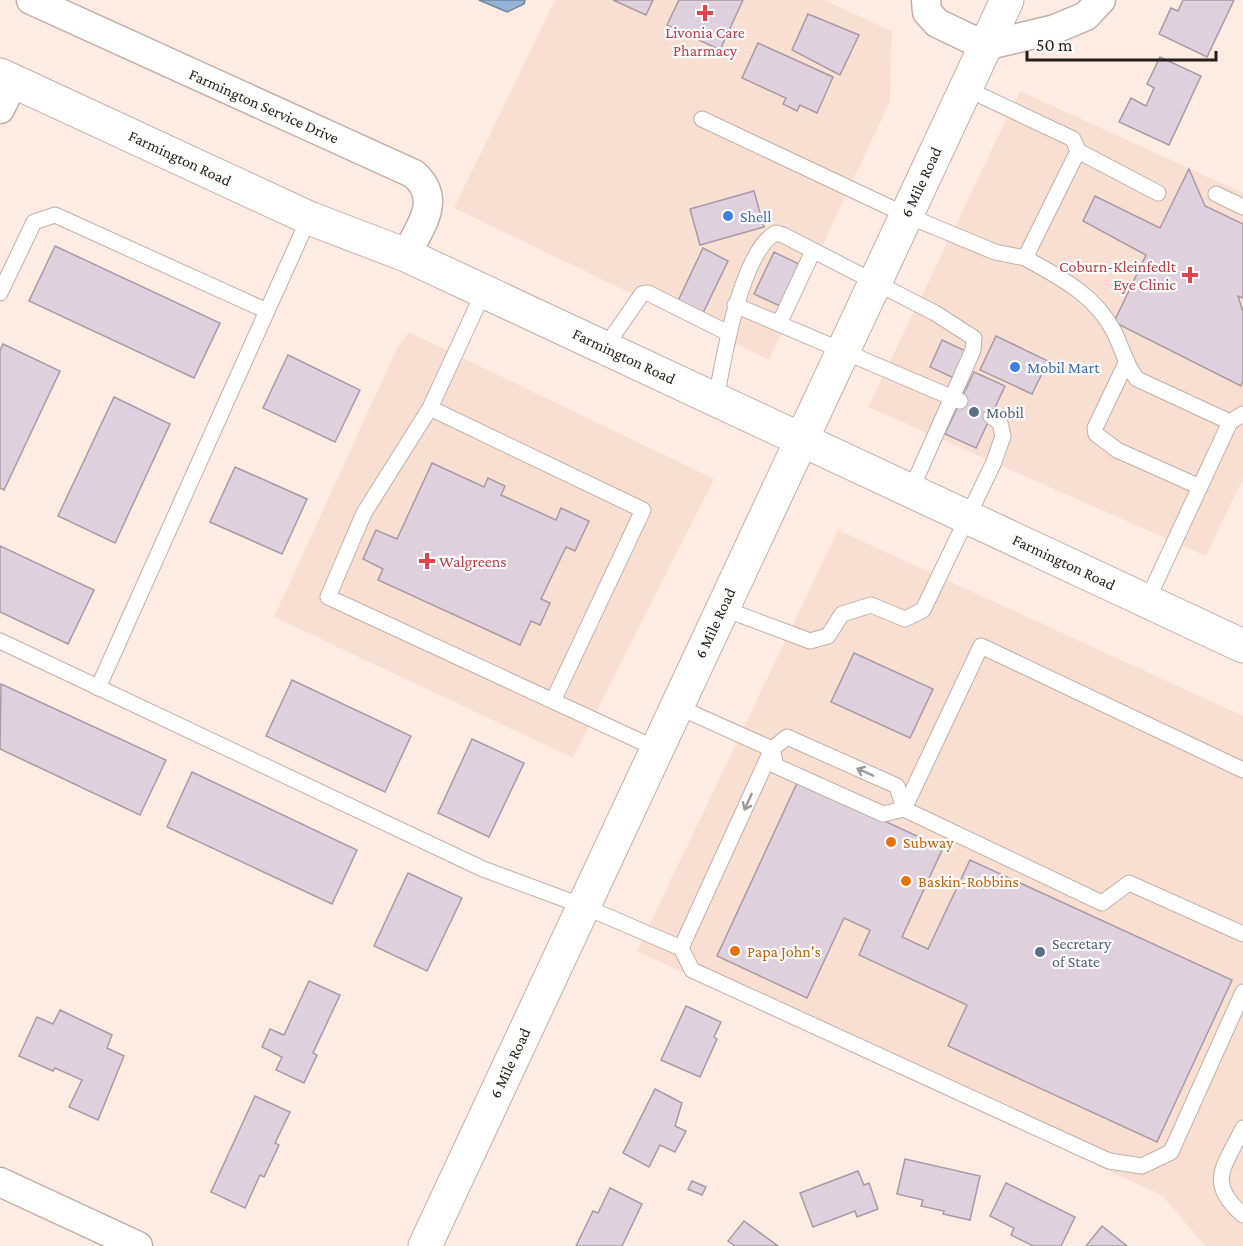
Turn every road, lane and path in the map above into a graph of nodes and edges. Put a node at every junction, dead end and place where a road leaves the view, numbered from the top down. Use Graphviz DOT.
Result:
graph roads {
  1 [pos="32,0"];
  2 [pos="926,0"];
  3 [pos="1007,0"];
  4 [pos="1101,0"];
  5 [pos="985,46"];
  6 [pos="5,88"];
  7 [pos="965,88"];
  8 [pos="702,119"];
  9 [pos="1078,151"];
  10 [pos="1158,193"];
  11 [pos="1216,194"];
  12 [pos="1243,207"];
  13 [pos="906,215"];
  14 [pos="309,218"];
  15 [pos="813,251"];
  16 [pos="406,255"];
  17 [pos="1025,258"];
  18 [pos="874,282"];
  19 [pos="484,291"];
  20 [pos="0,293"];
  21 [pos="735,305"];
  22 [pos="267,311"];
  23 [pos="779,324"];
  24 [pos="728,333"];
  25 [pos="605,347"];
  26 [pos="842,351"];
  27 [pos="1127,361"];
  28 [pos="716,399"];
  29 [pos="956,399"];
  30 [pos="430,408"];
  31 [pos="991,416"];
  32 [pos="1236,418"];
  33 [pos="801,439"];
  34 [pos="1200,487"];
  35 [pos="910,490"];
  36 [pos="966,516"];
  37 [pos="1146,601"];
  38 [pos="722,608"];
  39 [pos="0,641"];
  40 [pos="1243,646"];
  41 [pos="98,688"];
  42 [pos="554,701"];
  43 [pos="676,706"];
  44 [pos="657,749"];
  45 [pos="772,749"];
  46 [pos="1243,770"];
  47 [pos="904,809"];
  48 [pos="583,906"];
  49 [pos="1243,934"];
  50 [pos="681,948"];
  51 [pos="1243,992"];
  52 [pos="1243,1128"];
  53 [pos="0,1182"];
  54 [pos="1243,1215"];
  55 [pos="138,1246"];
  56 [pos="425,1246"];
  1 -- 16 [label="street, Farmington Service Drive"];
  2 -- 5 [label="street"];
  3 -- 5 [label="main road, 6 Mile Road"];
  4 -- 5 [label="street"];
  5 -- 7 [label="main road, 6 Mile Road"];
  6 -- 14 [label="main road, Farmington Road"];
  7 -- 9 [label="lane"];
  7 -- 13 [label="main road, 6 Mile Road"];
  8 -- 13 [label="lane"];
  9 -- 10 [label="lane"];
  9 -- 17 [label="lane"];
  11 -- 12 [label="lane"];
  13 -- 17 [label="lane"];
  13 -- 18 [label="main road, 6 Mile Road"];
  14 -- 16 [label="main road, Farmington Road"];
  14 -- 22 [label="lane"];
  15 -- 18 [label="lane"];
  15 -- 21 [label="lane"];
  15 -- 23 [label="lane"];
  16 -- 19 [label="main road, Farmington Road"];
  17 -- 27 [label="lane"];
  18 -- 26 [label="main road, 6 Mile Road"];
  18 -- 29 [label="lane"];
  19 -- 25 [label="main road, Farmington Road"];
  19 -- 30 [label="lane"];
  20 -- 22 [label="lane"];
  21 -- 23 [label="lane"];
  21 -- 24 [label="lane"];
  22 -- 41 [label="lane"];
  23 -- 26 [label="lane"];
  24 -- 25 [label="lane"];
  24 -- 28 [label="lane"];
  25 -- 28 [label="main road, Farmington Road"];
  26 -- 29 [label="lane"];
  26 -- 33 [label="main road, 6 Mile Road"];
  27 -- 32 [label="lane"];
  27 -- 34 [label="lane"];
  28 -- 33 [label="main road, Farmington Road"];
  29 -- 35 [label="lane"];
  30 -- 42 [label="lane"];
  30 -- 42 [label="lane"];
  31 -- 36 [label="lane"];
  32 -- 34 [label="lane"];
  33 -- 35 [label="main road, Farmington Road"];
  33 -- 38 [label="main road, 6 Mile Road"];
  34 -- 37 [label="lane"];
  35 -- 36 [label="main road, Farmington Road"];
  36 -- 37 [label="main road, Farmington Road"];
  36 -- 38 [label="lane"];
  37 -- 40 [label="main road, Farmington Road"];
  38 -- 43 [label="main road, 6 Mile Road"];
  39 -- 41 [label="lane"];
  41 -- 48 [label="lane"];
  42 -- 44 [label="lane"];
  43 -- 44 [label="main road, 6 Mile Road"];
  43 -- 45 [label="lane"];
  44 -- 48 [label="main road, 6 Mile Road"];
  45 -- 47 [label="lane"];
  47 -- 45 [label="lane, one-way"];
  45 -- 50 [label="lane, one-way"];
  46 -- 47 [label="lane"];
  47 -- 49 [label="lane"];
  48 -- 50 [label="lane"];
  48 -- 56 [label="main road, 6 Mile Road"];
  50 -- 51 [label="lane"];
  52 -- 54 [label="lane"];
  53 -- 55 [label="street"];
}
